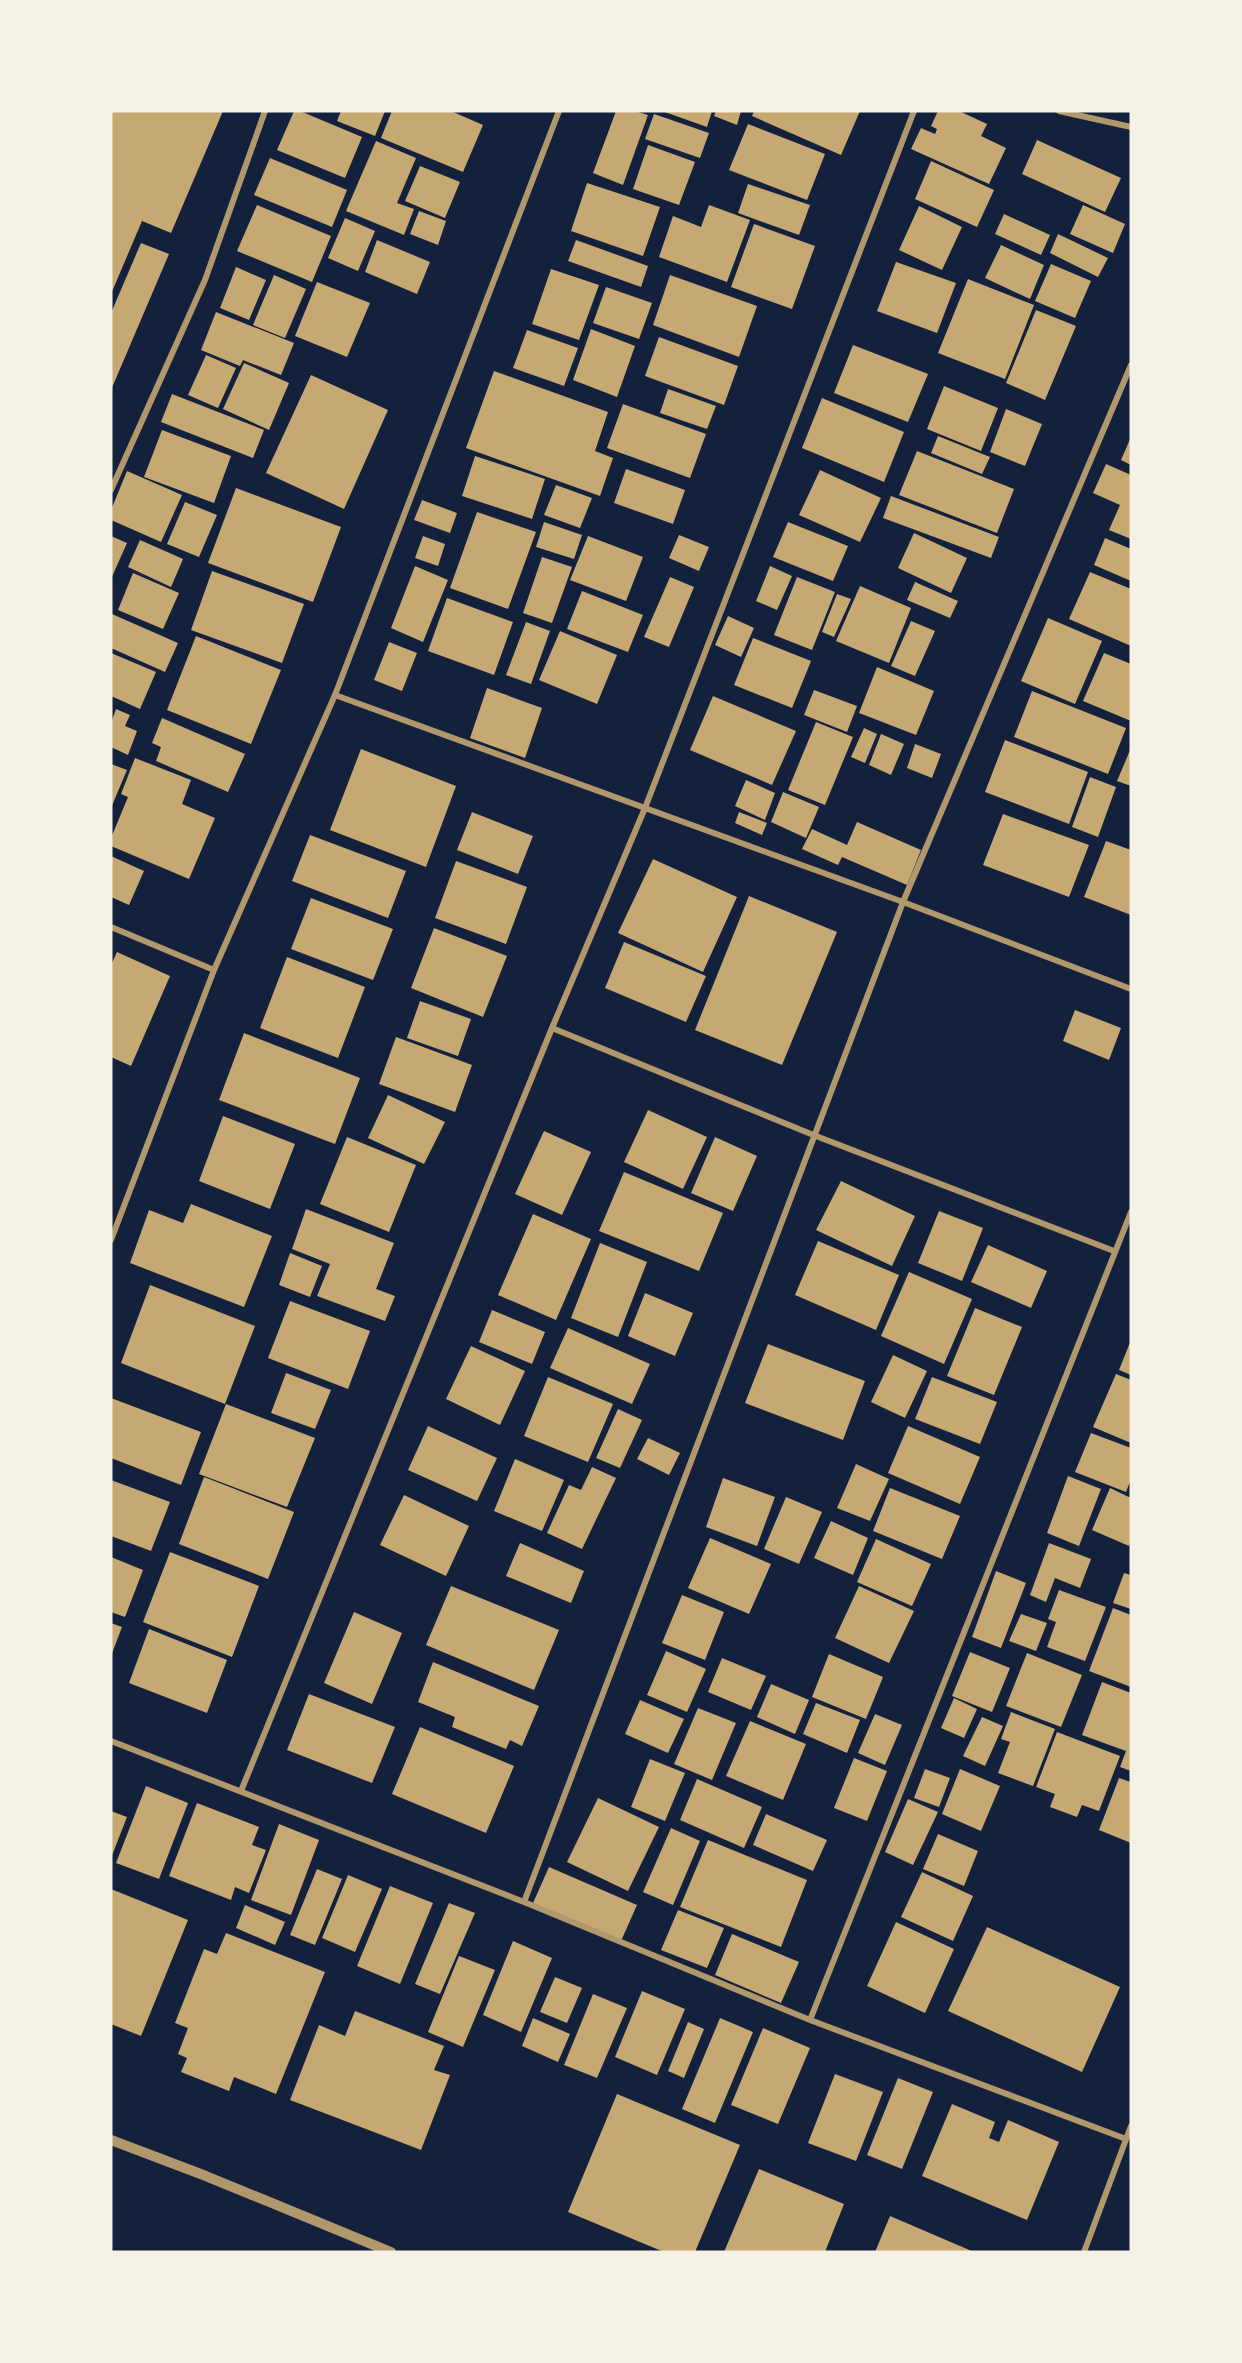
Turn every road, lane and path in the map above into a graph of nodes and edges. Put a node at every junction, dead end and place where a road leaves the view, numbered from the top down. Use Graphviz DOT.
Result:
graph roads {
  1 [pos="265,111"];
  2 [pos="559,111"];
  3 [pos="914,111"];
  4 [pos="1059,111"];
  5 [pos="1131,127"];
  6 [pos="1131,365"];
  7 [pos="111,490"];
  8 [pos="335,695"];
  9 [pos="645,808"];
  10 [pos="903,902"];
  11 [pos="111,927"];
  12 [pos="214,970"];
  13 [pos="1131,989"];
  14 [pos="552,1028"];
  15 [pos="816,1136"];
  16 [pos="1131,1212"];
  17 [pos="111,1240"];
  18 [pos="1114,1251"];
  19 [pos="111,1741"];
  20 [pos="241,1791"];
  21 [pos="524,1902"];
  22 [pos="810,2020"];
  23 [pos="1131,2126"];
  24 [pos="1126,2139"];
  25 [pos="111,2140"];
  26 [pos="390,2252"];
  27 [pos="1084,2252"];
  1 -- 7 [label="street"];
  2 -- 8 [label="street"];
  3 -- 9 [label="street"];
  4 -- 5 [label="street"];
  6 -- 10 [label="street"];
  8 -- 9 [label="street"];
  8 -- 12 [label="street"];
  9 -- 10 [label="street"];
  9 -- 14 [label="street"];
  10 -- 13 [label="street"];
  10 -- 15 [label="street"];
  11 -- 12 [label="street"];
  12 -- 17 [label="street"];
  14 -- 15 [label="street"];
  14 -- 20 [label="street"];
  15 -- 18 [label="street"];
  15 -- 21 [label="street"];
  16 -- 18 [label="street"];
  18 -- 22 [label="street"];
  19 -- 20 [label="street"];
  20 -- 21 [label="street"];
  21 -- 22 [label="street"];
  22 -- 24 [label="street"];
  23 -- 24 [label="street"];
  24 -- 27 [label="street"];
  25 -- 26 [label="street"];
}
